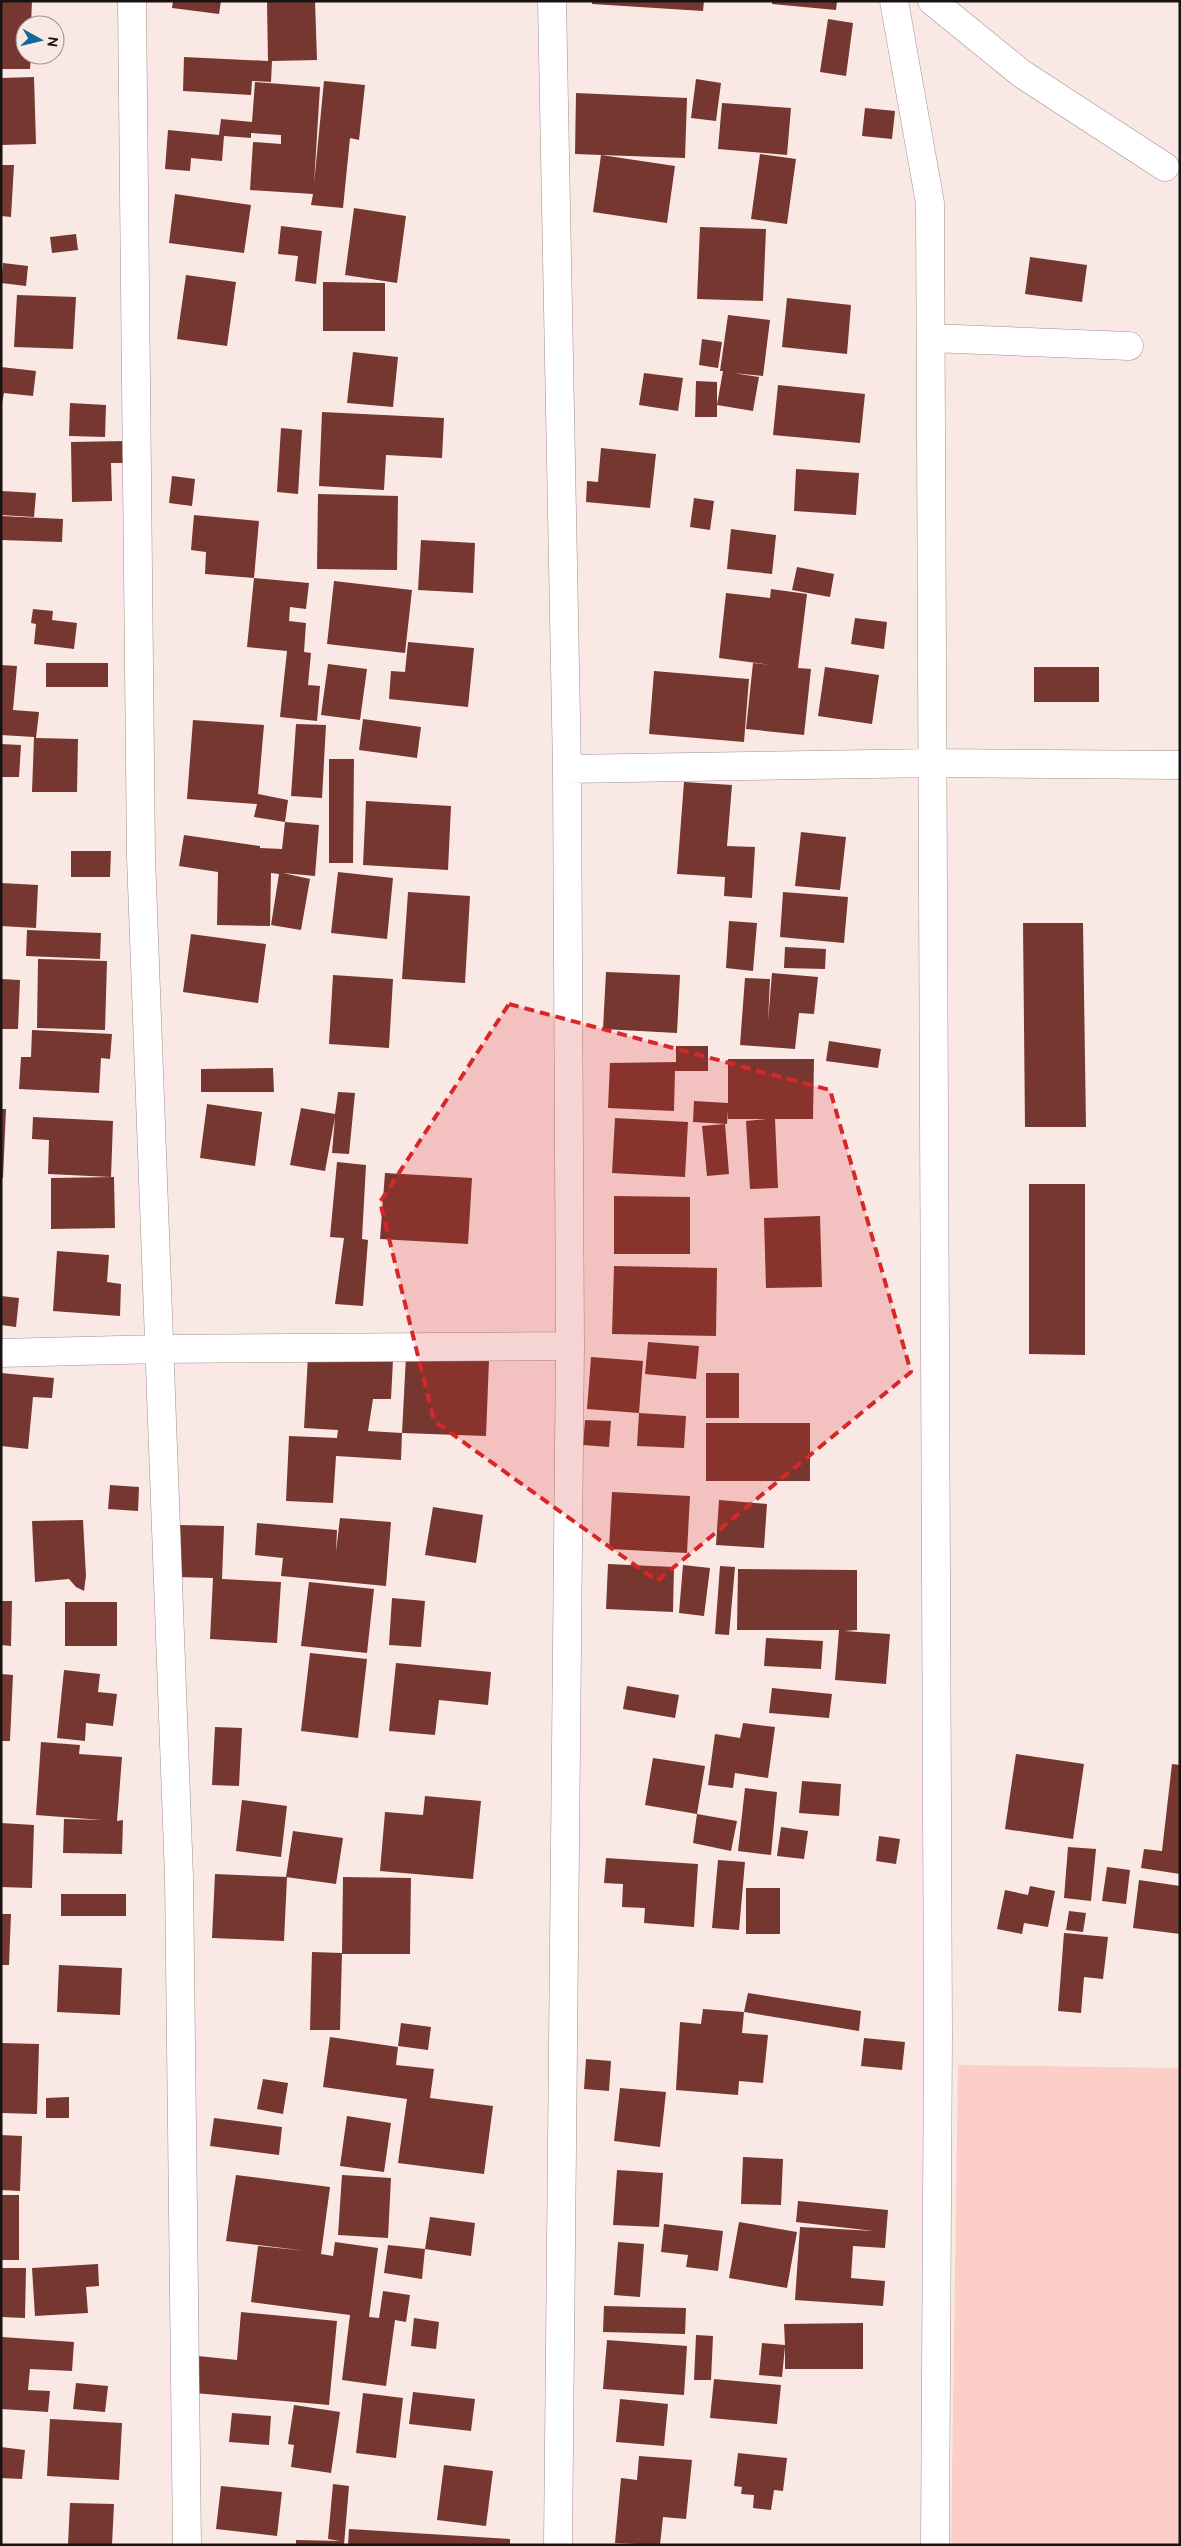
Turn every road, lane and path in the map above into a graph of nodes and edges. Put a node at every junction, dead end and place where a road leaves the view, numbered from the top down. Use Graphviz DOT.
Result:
graph roads {
  1 [pos="132,1"];
  2 [pos="552,1"];
  3 [pos="894,1"];
  4 [pos="932,1"];
  5 [pos="1165,167"];
  6 [pos="931,338"];
  7 [pos="1129,346"];
  8 [pos="934,763"];
  9 [pos="1180,765"];
  10 [pos="567,769"];
  11 [pos="570,1346"];
  12 [pos="159,1348"];
  13 [pos="1,1353"];
  14 [pos="188,2545"];
  15 [pos="558,2545"];
  16 [pos="936,2545"];
  1 -- 12 [label="street"];
  2 -- 10 [label="street"];
  3 -- 6 [label="street"];
  4 -- 5 [label="street"];
  6 -- 7 [label="street"];
  6 -- 8 [label="street"];
  8 -- 9 [label="street"];
  8 -- 10 [label="street"];
  8 -- 16 [label="street"];
  10 -- 11 [label="street"];
  11 -- 12 [label="street"];
  11 -- 15 [label="street"];
  12 -- 13 [label="street"];
  12 -- 14 [label="street"];
}
